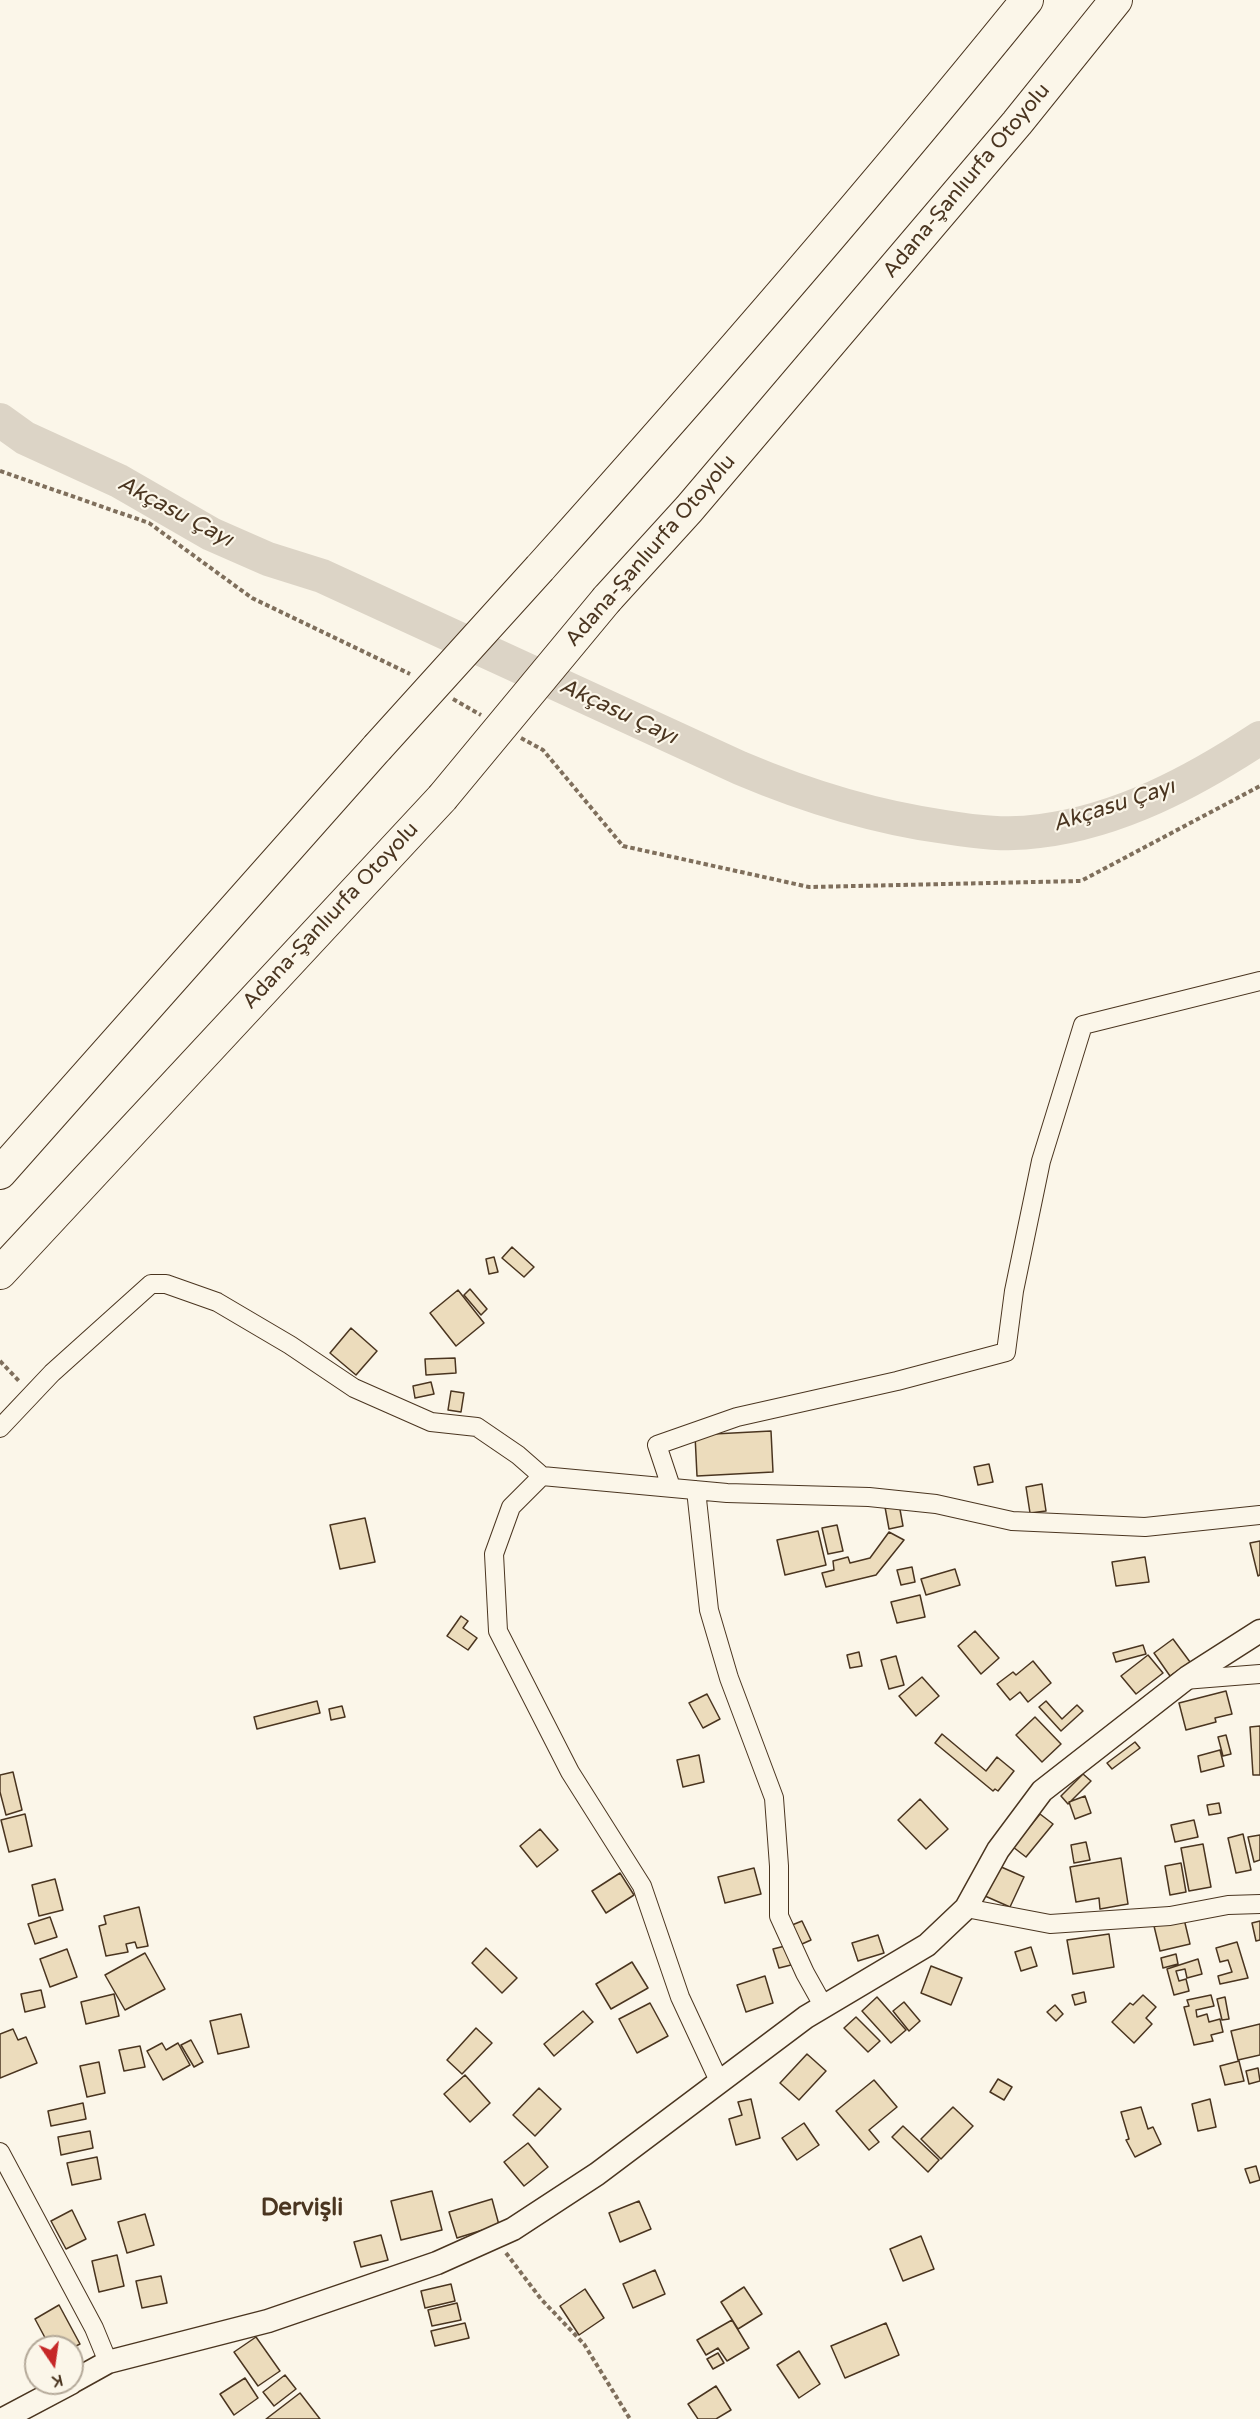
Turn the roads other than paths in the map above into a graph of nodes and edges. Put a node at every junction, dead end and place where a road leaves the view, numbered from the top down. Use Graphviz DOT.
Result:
graph roads {
  1 [pos="1027,0"];
  2 [pos="1116,0"];
  3 [pos="1260,981"];
  4 [pos="0,1173"];
  5 [pos="0,1273"];
  6 [pos="0,1428"];
  7 [pos="542,1476"];
  8 [pos="671,1487"];
  9 [pos="696,1490"];
  10 [pos="1260,1515"];
  11 [pos="1260,1632"];
  12 [pos="1260,1674"];
  13 [pos="1184,1680"];
  14 [pos="1260,1904"];
  15 [pos="966,1908"];
  16 [pos="824,2007"];
  17 [pos="720,2081"];
  18 [pos="0,2152"];
  19 [pos="108,2362"];
  20 [pos="84,2376"];
  21 [pos="48,2395"];
  22 [pos="3,2419"];
  1 -- 4 [label="highway, bridge"];
  2 -- 5 [label="highway, Adana-Şanlıurfa Otoyolu, bridge"];
  3 -- 8 [label="street"];
  6 -- 7 [label="street"];
  7 -- 8 [label="street"];
  7 -- 17 [label="street"];
  8 -- 9 [label="street"];
  9 -- 10 [label="street"];
  9 -- 16 [label="street"];
  11 -- 13 [label="street"];
  12 -- 13 [label="street"];
  13 -- 15 [label="street"];
  14 -- 15 [label="street"];
  15 -- 16 [label="street"];
  16 -- 17 [label="street"];
  17 -- 19 [label="street"];
  18 -- 19 [label="street"];
  19 -- 20 [label="street"];
  21 -- 22 [label="street"];
}
